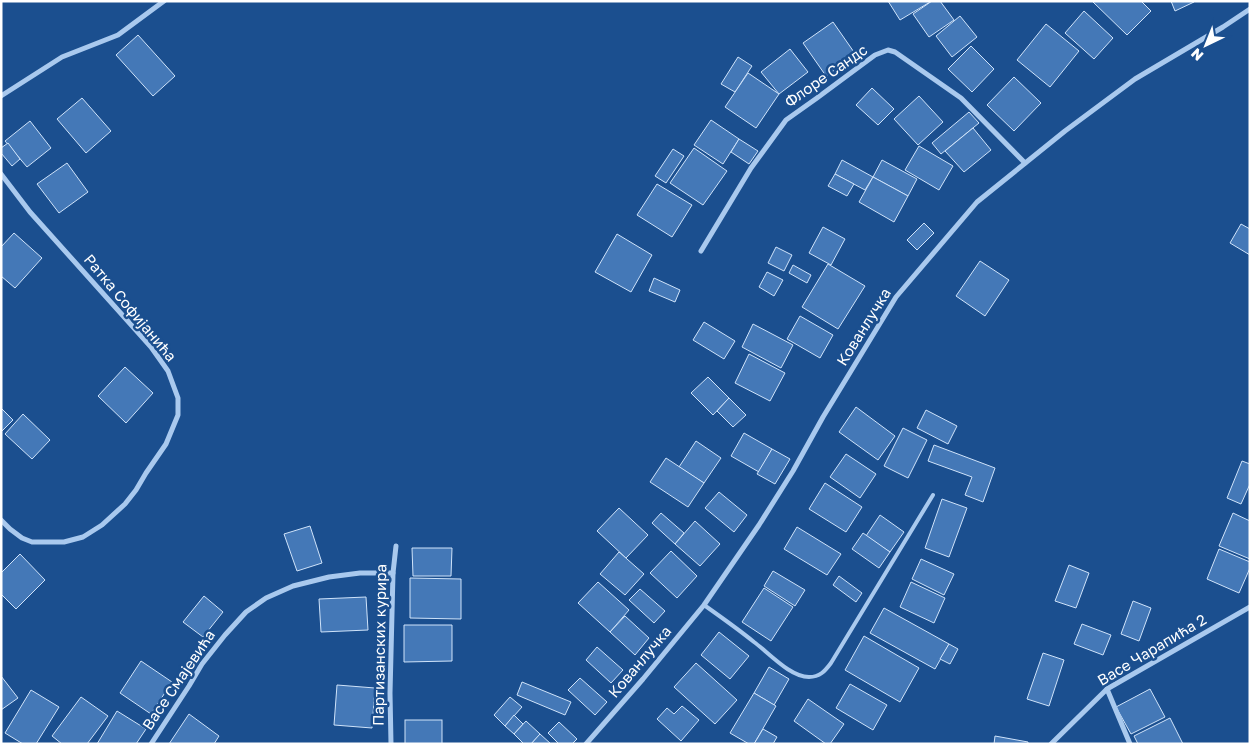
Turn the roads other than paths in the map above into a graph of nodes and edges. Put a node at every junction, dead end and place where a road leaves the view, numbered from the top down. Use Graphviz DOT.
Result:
graph roads {
  1 [pos="164,1"];
  2 [pos="1250,9"];
  3 [pos="1,96"];
  4 [pos="1026,163"];
  5 [pos="1,174"];
  6 [pos="701,251"];
  7 [pos="933,495"];
  8 [pos="1,520"];
  9 [pos="396,546"];
  10 [pos="393,573"];
  11 [pos="704,605"];
  12 [pos="1250,607"];
  13 [pos="1107,689"];
  14 [pos="151,744"];
  15 [pos="391,744"];
  16 [pos="586,744"];
  17 [pos="1051,744"];
  18 [pos="1130,744"];
  1 -- 3 [label="street"];
  2 -- 4 [label="street, Кованлучка"];
  4 -- 6 [label="street, Флоре Сандс"];
  4 -- 11 [label="street, Кованлучка"];
  5 -- 8 [label="street, Ратка Софијанића"];
  7 -- 11 [label="lane"];
  9 -- 10 [label="street, Партизанских курира"];
  10 -- 14 [label="street, Васе Смајевића"];
  10 -- 15 [label="street, Партизанских курира"];
  11 -- 16 [label="street, Кованлучка"];
  12 -- 13 [label="street, Васе Чарапића 2"];
  13 -- 17 [label="street, Васе Чарапића 2"];
  13 -- 18 [label="street"];
}
